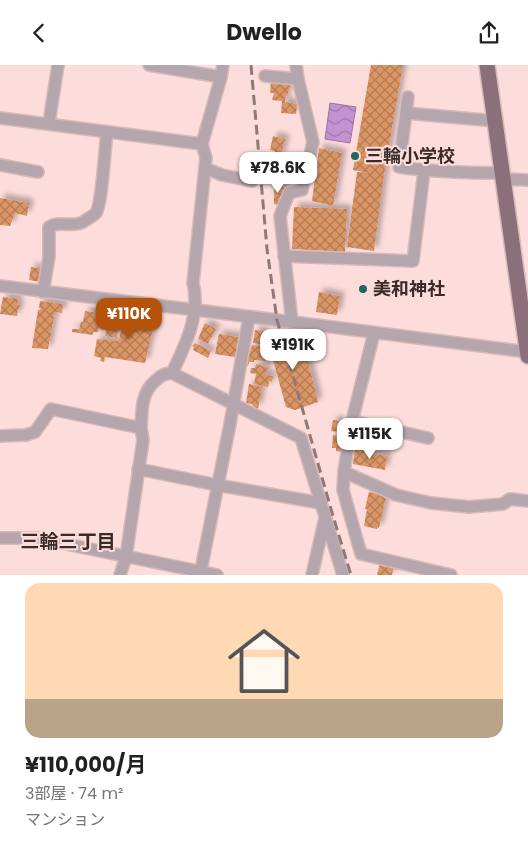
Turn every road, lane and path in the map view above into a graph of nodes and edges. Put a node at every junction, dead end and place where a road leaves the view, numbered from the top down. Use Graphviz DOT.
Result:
graph roads {
  1 [pos="58,65"];
  2 [pos="149,65"];
  3 [pos="223,65"];
  4 [pos="296,65"];
  5 [pos="487,65"];
  6 [pos="266,76"];
  7 [pos="221,77"];
  8 [pos="298,79"];
  9 [pos="408,97"];
  10 [pos="406,113"];
  11 [pos="0,117"];
  12 [pos="495,121"];
  13 [pos="49,123"];
  14 [pos="107,132"];
  15 [pos="202,144"];
  16 [pos="0,165"];
  17 [pos="205,168"];
  18 [pos="424,171"];
  19 [pos="38,172"];
  20 [pos="503,176"];
  21 [pos="252,181"];
  22 [pos="528,181"];
  23 [pos="284,256"];
  24 [pos="0,286"];
  25 [pos="43,292"];
  26 [pos="194,310"];
  27 [pos="249,317"];
  28 [pos="292,322"];
  29 [pos="374,333"];
  30 [pos="528,354"];
  31 [pos="172,373"];
  32 [pos="233,403"];
  33 [pos="352,421"];
  34 [pos="141,428"];
  35 [pos="0,436"];
  36 [pos="428,438"];
  37 [pos="138,469"];
  38 [pos="344,472"];
  39 [pos="217,485"];
  40 [pos="528,501"];
  41 [pos="322,503"];
  42 [pos="326,516"];
  43 [pos="0,539"];
  44 [pos="126,557"];
  45 [pos="200,573"];
  46 [pos="120,575"];
  47 [pos="217,575"];
  48 [pos="312,575"];
  49 [pos="343,575"];
  50 [pos="450,575"];
  1 -- 13 [label="street"];
  2 -- 7 [label="street"];
  3 -- 7 [label="street"];
  4 -- 8 [label="street"];
  5 -- 12 [label="main road"];
  6 -- 8 [label="street"];
  7 -- 15 [label="street"];
  8 -- 23 [label="street"];
  9 -- 10 [label="street"];
  10 -- 12 [label="street"];
  10 -- 18 [label="street"];
  11 -- 13 [label="street"];
  12 -- 20 [label="main road"];
  13 -- 14 [label="street"];
  14 -- 15 [label="street"];
  14 -- 25 [label="street"];
  15 -- 17 [label="street"];
  16 -- 19 [label="street"];
  17 -- 21 [label="street"];
  17 -- 26 [label="street"];
  18 -- 20 [label="street"];
  18 -- 23 [label="street"];
  20 -- 22 [label="street"];
  20 -- 30 [label="main road"];
  23 -- 28 [label="street"];
  24 -- 25 [label="street"];
  25 -- 26 [label="street"];
  26 -- 27 [label="street"];
  26 -- 31 [label="street"];
  27 -- 28 [label="street"];
  27 -- 32 [label="street"];
  28 -- 29 [label="street"];
  29 -- 30 [label="street"];
  29 -- 33 [label="street"];
  31 -- 32 [label="street"];
  31 -- 34 [label="street"];
  32 -- 39 [label="street"];
  32 -- 41 [label="street"];
  33 -- 36 [label="street"];
  33 -- 38 [label="street"];
  34 -- 35 [label="street"];
  34 -- 37 [label="street"];
  37 -- 39 [label="street"];
  37 -- 44 [label="street"];
  38 -- 40 [label="street"];
  38 -- 50 [label="street"];
  39 -- 41 [label="street"];
  39 -- 45 [label="street"];
  41 -- 42 [label="street"];
  42 -- 48 [label="street"];
  42 -- 49 [label="street"];
  43 -- 44 [label="street"];
  44 -- 45 [label="street"];
  44 -- 46 [label="street"];
  45 -- 47 [label="street"];
}
